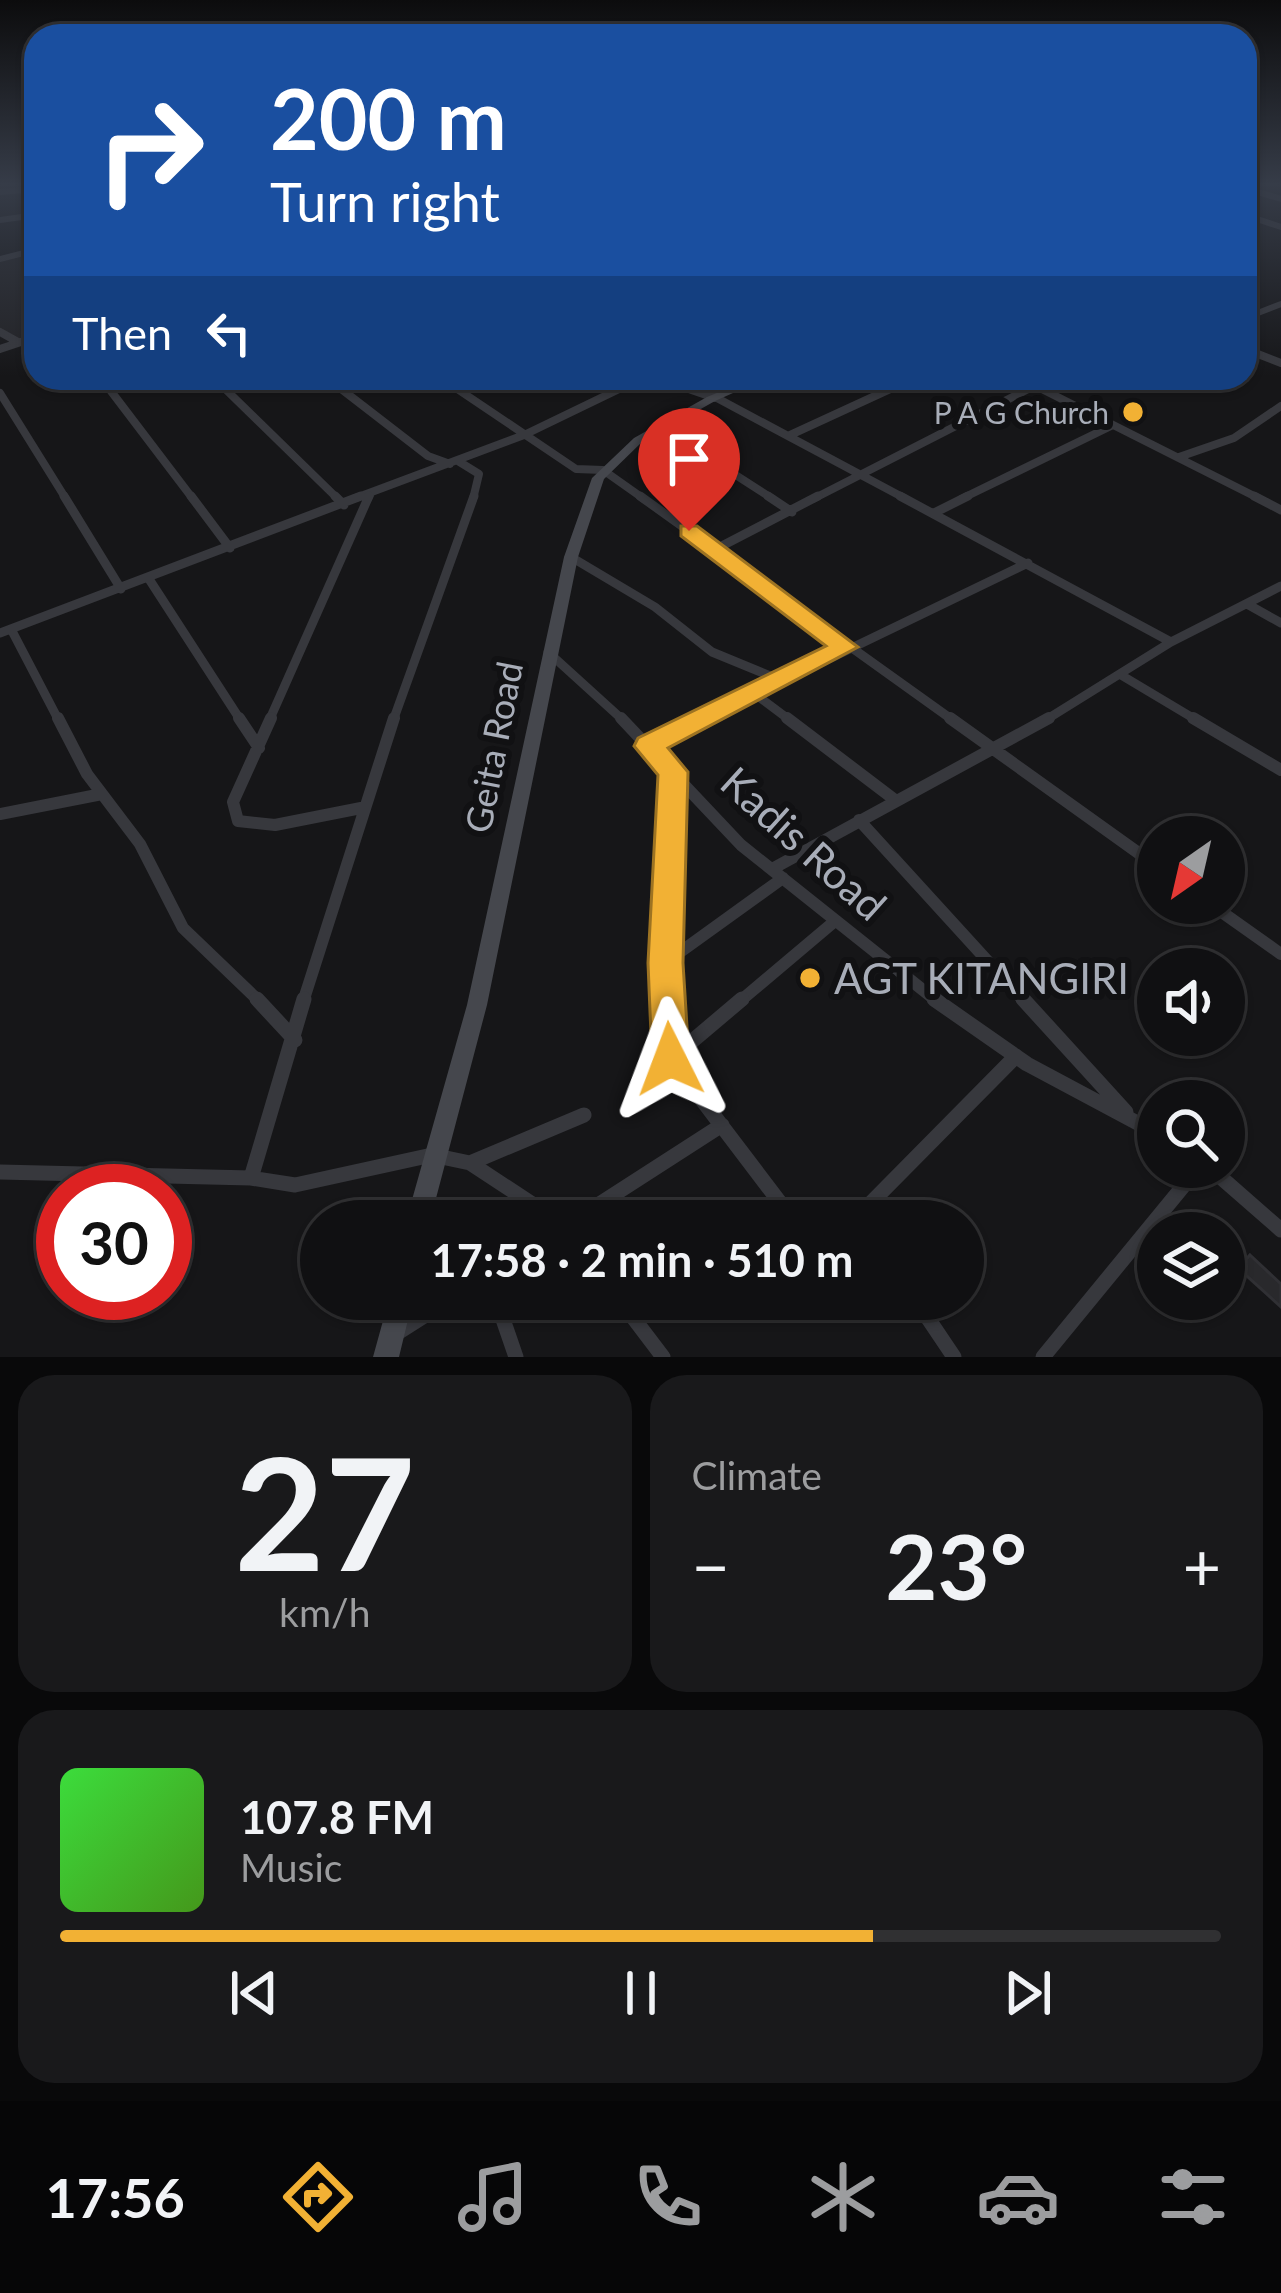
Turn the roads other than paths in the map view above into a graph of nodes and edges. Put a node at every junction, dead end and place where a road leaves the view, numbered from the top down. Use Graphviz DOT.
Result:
graph roads {
  1 [pos="1281,304"];
  2 [pos="1264,313"];
  3 [pos="1257,315"];
  4 [pos="1281,320"];
  5 [pos="0,332"];
  6 [pos="24,340"];
  7 [pos="18,342"];
  8 [pos="0,349"];
  9 [pos="110,390"];
  10 [pos="226,390"];
  11 [pos="343,390"];
  12 [pos="458,390"];
  13 [pos="617,390"];
  14 [pos="695,390"];
  15 [pos="733,390"];
  16 [pos="888,390"];
  17 [pos="1014,390"];
  18 [pos="1047,390"];
  19 [pos="0,393"];
  20 [pos="716,397"];
  21 [pos="1281,406"];
  22 [pos="1265,424"];
  23 [pos="1111,426"];
  24 [pos="661,427"];
  25 [pos="1281,430"];
  26 [pos="524,435"];
  27 [pos="788,436"];
  28 [pos="1179,457"];
  29 [pos="454,463"];
  30 [pos="603,470"];
  31 [pos="860,474"];
  32 [pos="370,495"];
  33 [pos="344,505"];
  34 [pos="1281,510"];
  35 [pos="793,512"];
  36 [pos="934,513"];
  37 [pos="230,548"];
  38 [pos="716,550"];
  39 [pos="571,557"];
  40 [pos="1028,562"];
  41 [pos="149,579"];
  42 [pos="1281,586"];
  43 [pos="121,589"];
  44 [pos="1247,604"];
  45 [pos="1281,623"];
  46 [pos="6,631"];
  47 [pos="1172,642"];
  48 [pos="845,647"];
  49 [pos="548,652"];
  50 [pos="1121,675"];
  51 [pos="780,680"];
  52 [pos="755,694"];
  53 [pos="648,746"];
  54 [pos="991,746"];
  55 [pos="259,748"];
  56 [pos="1281,770"];
  57 [pos="674,772"];
  58 [pos="102,794"];
  59 [pos="895,800"];
  60 [pos="361,808"];
  61 [pos="0,814"];
  62 [pos="859,820"];
  63 [pos="1137,852"];
  64 [pos="778,873"];
  65 [pos="835,921"];
  66 [pos="1238,924"];
  67 [pos="1281,954"];
  68 [pos="665,963"];
  69 [pos="295,1040"];
  70 [pos="1016,1056"];
  71 [pos="670,1059"];
  72 [pos="584,1115"];
  73 [pos="1132,1119"];
  74 [pos="1137,1122"];
  75 [pos="722,1125"];
  76 [pos="432,1155"];
  77 [pos="470,1163"];
  78 [pos="0,1172"];
  79 [pos="251,1178"];
  80 [pos="1182,1188"];
  81 [pos="1233,1188"];
  82 [pos="422,1200"];
  83 [pos="526,1200"];
  84 [pos="606,1200"];
  85 [pos="778,1200"];
  86 [pos="876,1200"];
  87 [pos="1281,1230"];
  88 [pos="424,1320"];
  89 [pos="503,1320"];
  90 [pos="636,1320"];
  91 [pos="929,1320"];
  92 [pos="390,1346"];
  93 [pos="516,1357"];
  94 [pos="663,1357"];
  95 [pos="954,1357"];
  96 [pos="1043,1357"];
  1 -- 2 [label="street"];
  2 -- 3 [label="street"];
  2 -- 4 [label="street"];
  5 -- 7 [label="street"];
  6 -- 7 [label="street"];
  7 -- 8 [label="street"];
  9 -- 37 [label="street"];
  10 -- 33 [label="street"];
  11 -- 29 [label="street"];
  12 -- 26 [label="street"];
  13 -- 26 [label="street"];
  14 -- 20 [label="street"];
  15 -- 20 [label="main road"];
  16 -- 27 [label="street"];
  17 -- 31 [label="street"];
  18 -- 23 [label="street"];
  19 -- 43 [label="street"];
  20 -- 24 [label="main road"];
  20 -- 27 [label="street"];
  21 -- 22 [label="street"];
  22 -- 25 [label="street"];
  22 -- 28 [label="street"];
  23 -- 28 [label="street"];
  23 -- 36 [label="street"];
  24 -- 30 [label="main road"];
  24 -- 35 [label="street"];
  26 -- 29 [label="street"];
  26 -- 30 [label="street"];
  27 -- 31 [label="street"];
  28 -- 34 [label="street"];
  29 -- 32 [label="street"];
  29 -- 60 [label="street"];
  30 -- 38 [label="street"];
  30 -- 39 [label="main road, Geita Road"];
  31 -- 35 [label="street"];
  31 -- 36 [label="street"];
  32 -- 33 [label="street"];
  32 -- 55 [label="street"];
  33 -- 37 [label="street"];
  35 -- 38 [label="street"];
  36 -- 40 [label="street"];
  37 -- 41 [label="street"];
  38 -- 48 [label="street"];
  39 -- 49 [label="main road, Geita Road"];
  39 -- 51 [label="street"];
  40 -- 47 [label="street"];
  40 -- 48 [label="street"];
  41 -- 43 [label="street"];
  41 -- 55 [label="street"];
  42 -- 44 [label="street"];
  43 -- 46 [label="street"];
  44 -- 45 [label="street"];
  44 -- 47 [label="street"];
  46 -- 58 [label="street"];
  47 -- 50 [label="street"];
  48 -- 51 [label="street"];
  48 -- 54 [label="street"];
  49 -- 53 [label="street, Kadis Road"];
  49 -- 76 [label="main road, Geita Road"];
  50 -- 54 [label="street"];
  50 -- 56 [label="street"];
  51 -- 52 [label="street"];
  52 -- 53 [label="street"];
  52 -- 59 [label="street"];
  53 -- 57 [label="street, Kadis Road"];
  54 -- 59 [label="street"];
  54 -- 63 [label="street"];
  55 -- 60 [label="street"];
  57 -- 64 [label="street, Kadis Road"];
  57 -- 68 [label="street"];
  58 -- 61 [label="street"];
  58 -- 69 [label="street"];
  59 -- 62 [label="street"];
  60 -- 69 [label="street"];
  62 -- 64 [label="street"];
  62 -- 73 [label="street"];
  64 -- 65 [label="street, Kadis Road"];
  64 -- 68 [label="street"];
  65 -- 70 [label="street, Kadis Road"];
  65 -- 71 [label="street"];
  66 -- 67 [label="street"];
  68 -- 71 [label="street"];
  69 -- 79 [label="street"];
  70 -- 73 [label="street, Kadis Road"];
  70 -- 86 [label="street"];
  71 -- 75 [label="street"];
  72 -- 77 [label="street"];
  73 -- 74 [label="street, Kadis Road"];
  75 -- 84 [label="street"];
  75 -- 85 [label="street"];
  76 -- 77 [label="street"];
  76 -- 79 [label="street"];
  76 -- 82 [label="main road, Geita Road"];
  77 -- 83 [label="street"];
  78 -- 79 [label="street"];
  80 -- 96 [label="street"];
  81 -- 87 [label="street"];
  88 -- 92 [label="street"];
  89 -- 93 [label="street"];
  90 -- 94 [label="street"];
  91 -- 95 [label="street"];
}
